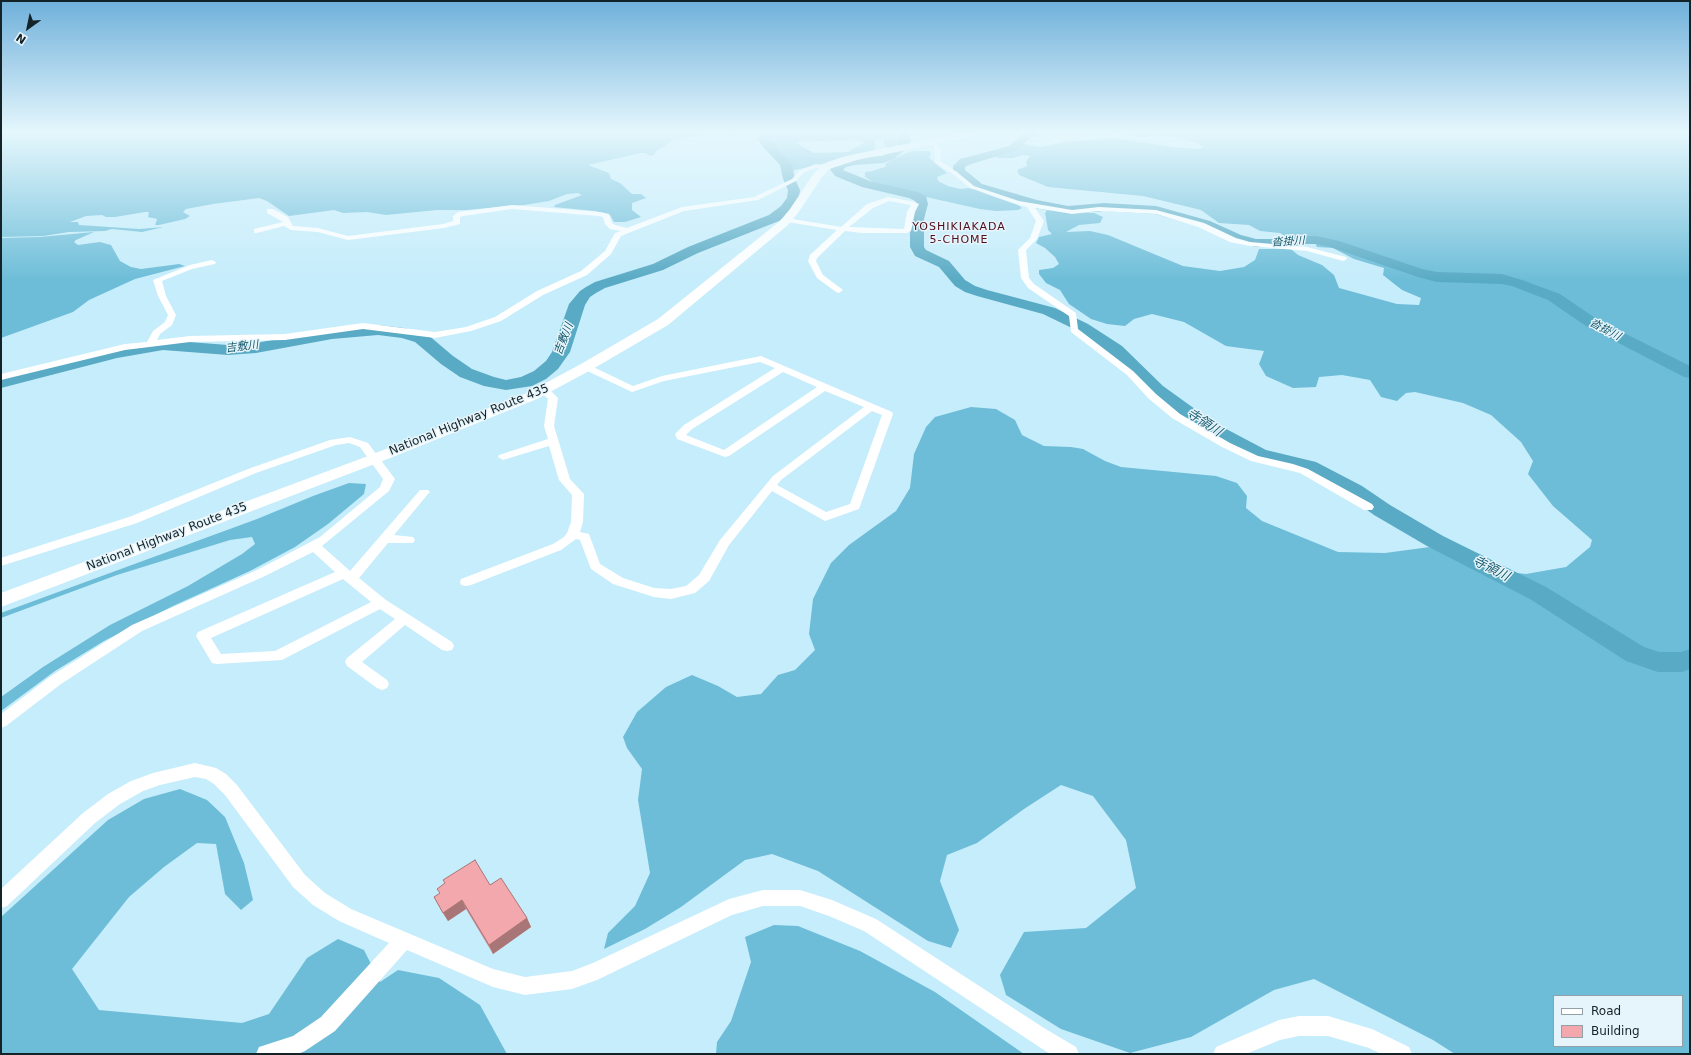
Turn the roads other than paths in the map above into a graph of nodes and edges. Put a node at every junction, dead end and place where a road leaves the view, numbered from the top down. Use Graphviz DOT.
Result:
graph roads {
  1 [pos="790,182"];
  2 [pos="813,182"];
  3 [pos="966,182"];
  4 [pos="1030,206"];
  5 [pos="270,211"];
  6 [pos="787,220"];
  7 [pos="287,223"];
  8 [pos="843,229"];
  9 [pos="628,230"];
  10 [pos="256,231"];
  11 [pos="1342,259"];
  12 [pos="212,262"];
  13 [pos="840,290"];
  14 [pos="151,343"];
  15 [pos="586,367"];
  16 [pos="782,368"];
  17 [pos="1,377"];
  18 [pos="824,387"];
  19 [pos="544,390"];
  20 [pos="872,407"];
  21 [pos="554,441"];
  22 [pos="503,457"];
  23 [pos="374,459"];
  24 [pos="771,486"];
  25 [pos="424,492"];
  26 [pos="1368,507"];
  27 [pos="573,534"];
  28 [pos="385,539"];
  29 [pos="409,540"];
  30 [pos="314,546"];
  31 [pos="1,562"];
  32 [pos="347,576"];
  33 [pos="466,582"];
  34 [pos="1,600"];
  35 [pos="381,603"];
  36 [pos="404,619"];
  37 [pos="447,646"];
  38 [pos="382,684"];
  39 [pos="1,722"];
  40 [pos="1,900"];
  41 [pos="403,941"];
  42 [pos="266,1054"];
  43 [pos="1069,1054"];
  44 [pos="1223,1054"];
  45 [pos="1402,1054"];
  1 -- 9 [label="street"];
  2 -- 6 [label="highway, National Highway Route 435"];
  3 -- 4 [label="street"];
  4 -- 11 [label="street"];
  4 -- 26 [label="street"];
  5 -- 7 [label="street"];
  6 -- 8 [label="street"];
  6 -- 15 [label="highway, National Highway Route 435"];
  7 -- 9 [label="street"];
  7 -- 10 [label="street"];
  8 -- 8 [label="street"];
  8 -- 13 [label="street"];
  9 -- 14 [label="street"];
  12 -- 14 [label="street"];
  14 -- 17 [label="street"];
  15 -- 16 [label="street"];
  15 -- 19 [label="highway, National Highway Route 435"];
  16 -- 18 [label="street"];
  16 -- 18 [label="street"];
  18 -- 20 [label="street"];
  19 -- 21 [label="street"];
  19 -- 23 [label="highway, National Highway Route 435"];
  20 -- 24 [label="street"];
  20 -- 24 [label="street"];
  21 -- 22 [label="street"];
  21 -- 27 [label="street"];
  23 -- 30 [label="street"];
  23 -- 31 [label="street"];
  23 -- 34 [label="highway, National Highway Route 435"];
  24 -- 27 [label="street"];
  25 -- 28 [label="street"];
  27 -- 33 [label="street"];
  28 -- 29 [label="street"];
  28 -- 32 [label="street"];
  30 -- 32 [label="street"];
  30 -- 39 [label="street"];
  32 -- 35 [label="street"];
  32 -- 35 [label="street"];
  35 -- 36 [label="street"];
  36 -- 37 [label="street"];
  36 -- 38 [label="street"];
  40 -- 41 [label="street"];
  41 -- 42 [label="street"];
  41 -- 43 [label="street"];
  44 -- 45 [label="street"];
}
